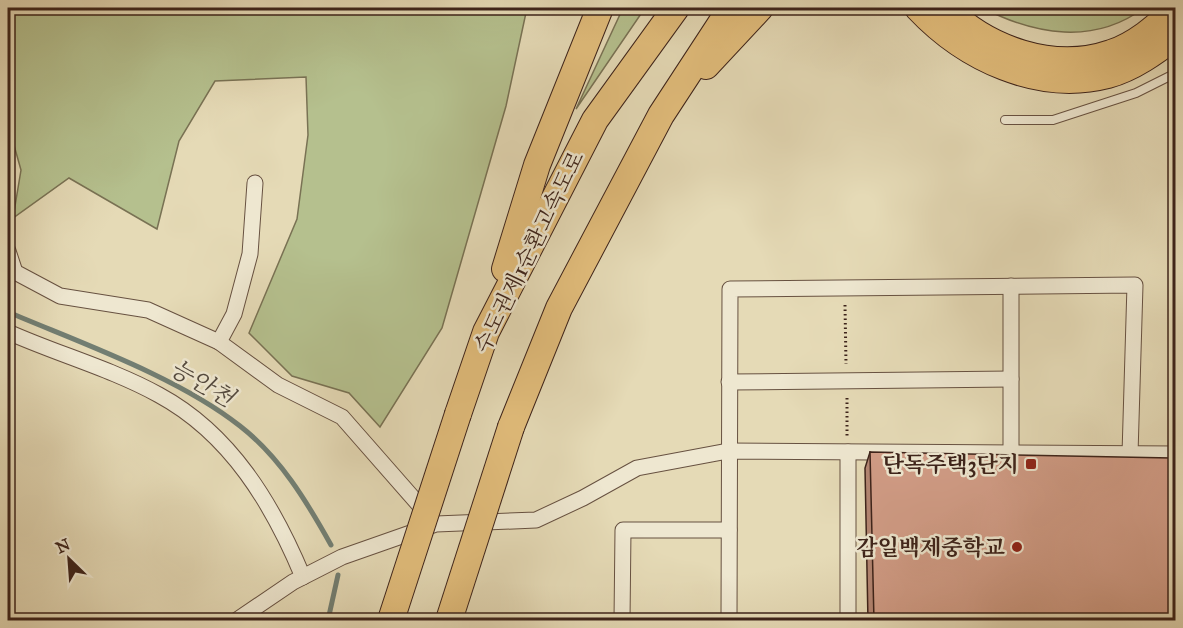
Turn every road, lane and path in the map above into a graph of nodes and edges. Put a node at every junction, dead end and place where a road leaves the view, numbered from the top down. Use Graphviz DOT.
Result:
graph roads {
  1 [pos="600,8"];
  2 [pos="676,8"];
  3 [pos="731,8"];
  4 [pos="760,8"];
  5 [pos="918,8"];
  6 [pos="946,8"];
  7 [pos="1176,9"];
  8 [pos="1176,36"];
  9 [pos="1176,73"];
  10 [pos="661,115"];
  11 [pos="1005,120"];
  12 [pos="255,183"];
  13 [pos="8,251"];
  14 [pos="1011,286"];
  15 [pos="8,332"];
  16 [pos="486,332"];
  17 [pos="219,342"];
  18 [pos="1011,379"];
  19 [pos="729,382"];
  20 [pos="728,451"];
  21 [pos="848,452"];
  22 [pos="1011,453"];
  23 [pos="1130,454"];
  24 [pos="1176,454"];
  25 [pos="436,524"];
  26 [pos="729,530"];
  27 [pos="303,577"];
  28 [pos="237,621"];
  29 [pos="391,621"];
  30 [pos="449,621"];
  31 [pos="622,621"];
  32 [pos="729,621"];
  33 [pos="849,621"];
  1 -- 16 [label="highway"];
  2 -- 16 [label="highway, 수도권제1순환고속도로"];
  3 -- 10 [label="highway"];
  4 -- 10 [label="highway"];
  5 -- 8 [label="highway"];
  6 -- 7 [label="highway"];
  9 -- 11 [label="lane"];
  10 -- 30 [label="highway, bridge"];
  12 -- 17 [label="street"];
  13 -- 17 [label="street"];
  14 -- 18 [label="street"];
  14 -- 19 [label="street"];
  14 -- 23 [label="street"];
  15 -- 27 [label="street"];
  16 -- 29 [label="highway, 수도권제1순환고속도로, bridge"];
  17 -- 25 [label="street"];
  18 -- 19 [label="street"];
  18 -- 22 [label="street"];
  19 -- 20 [label="street"];
  20 -- 21 [label="street"];
  20 -- 25 [label="street"];
  20 -- 26 [label="street"];
  21 -- 22 [label="street"];
  21 -- 33 [label="street"];
  22 -- 23 [label="street"];
  23 -- 24 [label="street"];
  25 -- 27 [label="street"];
  26 -- 31 [label="street"];
  26 -- 32 [label="street"];
  27 -- 28 [label="street"];
}
